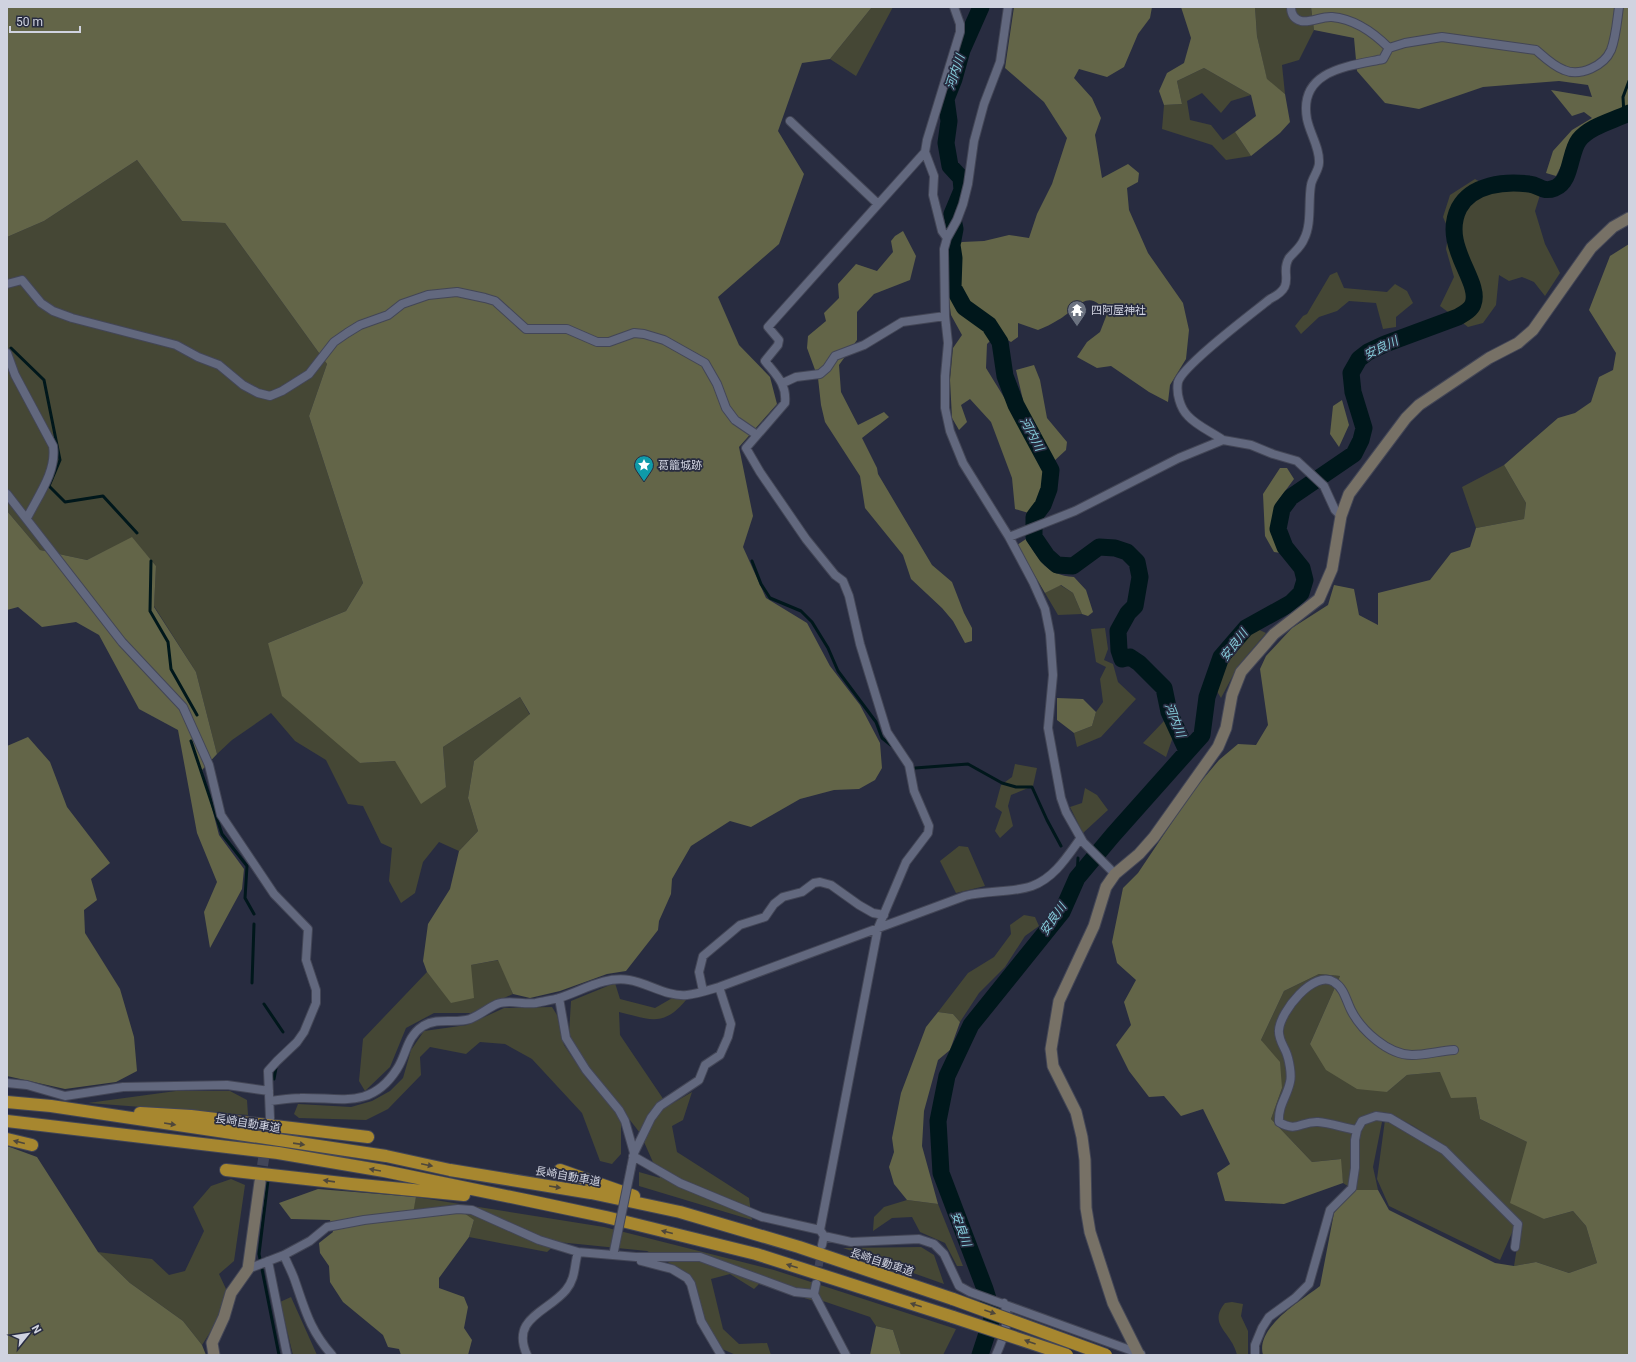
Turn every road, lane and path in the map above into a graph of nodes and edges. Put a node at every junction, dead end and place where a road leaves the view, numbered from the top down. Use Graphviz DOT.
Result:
graph roads {
  1 [pos="954,7"];
  2 [pos="1008,7"];
  3 [pos="1291,7"];
  4 [pos="1619,7"];
  5 [pos="1389,48"];
  6 [pos="790,121"];
  7 [pos="925,152"];
  8 [pos="878,204"];
  9 [pos="1629,218"];
  10 [pos="948,235"];
  11 [pos="7,284"];
  12 [pos="945,316"];
  13 [pos="7,354"];
  14 [pos="783,383"];
  15 [pos="757,435"];
  16 [pos="1223,440"];
  17 [pos="7,494"];
  18 [pos="1341,516"];
  19 [pos="27,518"];
  20 [pos="1009,537"];
  21 [pos="1082,840"];
  22 [pos="1112,871"];
  23 [pos="884,915"];
  24 [pos="878,928"];
  25 [pos="719,987"];
  26 [pos="703,991"];
  27 [pos="559,998"];
  28 [pos="1454,1050"];
  29 [pos="7,1082"];
  30 [pos="269,1091"];
  31 [pos="270,1101"];
  32 [pos="7,1102"];
  33 [pos="52,1106"];
  34 [pos="270,1118"];
  35 [pos="7,1121"];
  36 [pos="1358,1130"];
  37 [pos="368,1137"];
  38 [pos="7,1139"];
  39 [pos="32,1145"];
  40 [pos="633,1154"];
  41 [pos="226,1170"];
  42 [pos="560,1170"];
  43 [pos="260,1182"];
  44 [pos="535,1202"];
  45 [pos="680,1212"];
  46 [pos="822,1233"];
  47 [pos="822,1245"];
  48 [pos="1515,1247"];
  49 [pos="578,1252"];
  50 [pos="612,1253"];
  51 [pos="284,1255"];
  52 [pos="636,1257"];
  53 [pos="267,1262"];
  54 [pos="252,1268"];
  55 [pos="816,1284"];
  56 [pos="814,1294"];
  57 [pos="1004,1303"];
  58 [pos="1140,1354"];
  59 [pos="214,1355"];
  60 [pos="287,1355"];
  61 [pos="332,1355"];
  62 [pos="527,1355"];
  63 [pos="721,1355"];
  64 [pos="846,1355"];
  65 [pos="996,1355"];
  66 [pos="1067,1355"];
  67 [pos="1106,1355"];
  68 [pos="1256,1355"];
  1 -- 7 [label="street"];
  2 -- 10 [label="street"];
  3 -- 5 [label="street"];
  4 -- 5 [label="street"];
  5 -- 16 [label="street"];
  6 -- 8 [label="street"];
  7 -- 8 [label="street"];
  7 -- 10 [label="street"];
  8 -- 14 [label="street"];
  9 -- 18 [label="street"];
  10 -- 12 [label="street"];
  11 -- 15 [label="street"];
  12 -- 14 [label="street"];
  12 -- 20 [label="street"];
  13 -- 19 [label="street"];
  14 -- 15 [label="street"];
  15 -- 23 [label="street"];
  16 -- 18 [label="street"];
  16 -- 20 [label="street"];
  17 -- 19 [label="street"];
  18 -- 22 [label="street"];
  19 -- 30 [label="street"];
  20 -- 21 [label="street"];
  21 -- 22 [label="street"];
  21 -- 24 [label="street"];
  22 -- 58 [label="street"];
  23 -- 24 [label="street"];
  23 -- 26 [label="street"];
  24 -- 25 [label="street"];
  24 -- 46 [label="street"];
  25 -- 26 [label="street"];
  25 -- 40 [label="street"];
  26 -- 27 [label="street"];
  27 -- 31 [label="street"];
  27 -- 40 [label="street"];
  28 -- 36 [label="street"];
  29 -- 30 [label="street"];
  30 -- 31 [label="street"];
  31 -- 34 [label="street"];
  32 -- 33 [label="highway, 長崎自動車道"];
  33 -- 37 [label="highway"];
  33 -- 45 [label="highway, 長崎自動車道, one-way"];
  44 -- 35 [label="highway, one-way"];
  36 -- 48 [label="street"];
  36 -- 68 [label="street"];
  39 -- 38 [label="highway, one-way"];
  40 -- 46 [label="street"];
  40 -- 50 [label="street, bridge"];
  44 -- 41 [label="highway, one-way"];
  42 -- 45 [label="highway"];
  43 -- 54 [label="street"];
  66 -- 44 [label="highway, one-way, bridge"];
  45 -- 67 [label="highway, 長崎自動車道, one-way, bridge"];
  46 -- 47 [label="street"];
  46 -- 57 [label="street"];
  49 -- 50 [label="street"];
  49 -- 51 [label="street"];
  49 -- 62 [label="street"];
  50 -- 52 [label="street"];
  51 -- 53 [label="street"];
  51 -- 61 [label="street"];
  52 -- 56 [label="street"];
  52 -- 63 [label="street"];
  53 -- 54 [label="street"];
  53 -- 60 [label="street"];
  54 -- 59 [label="street"];
  55 -- 56 [label="street"];
  56 -- 64 [label="street"];
  57 -- 58 [label="street"];
  57 -- 65 [label="street"];
}
